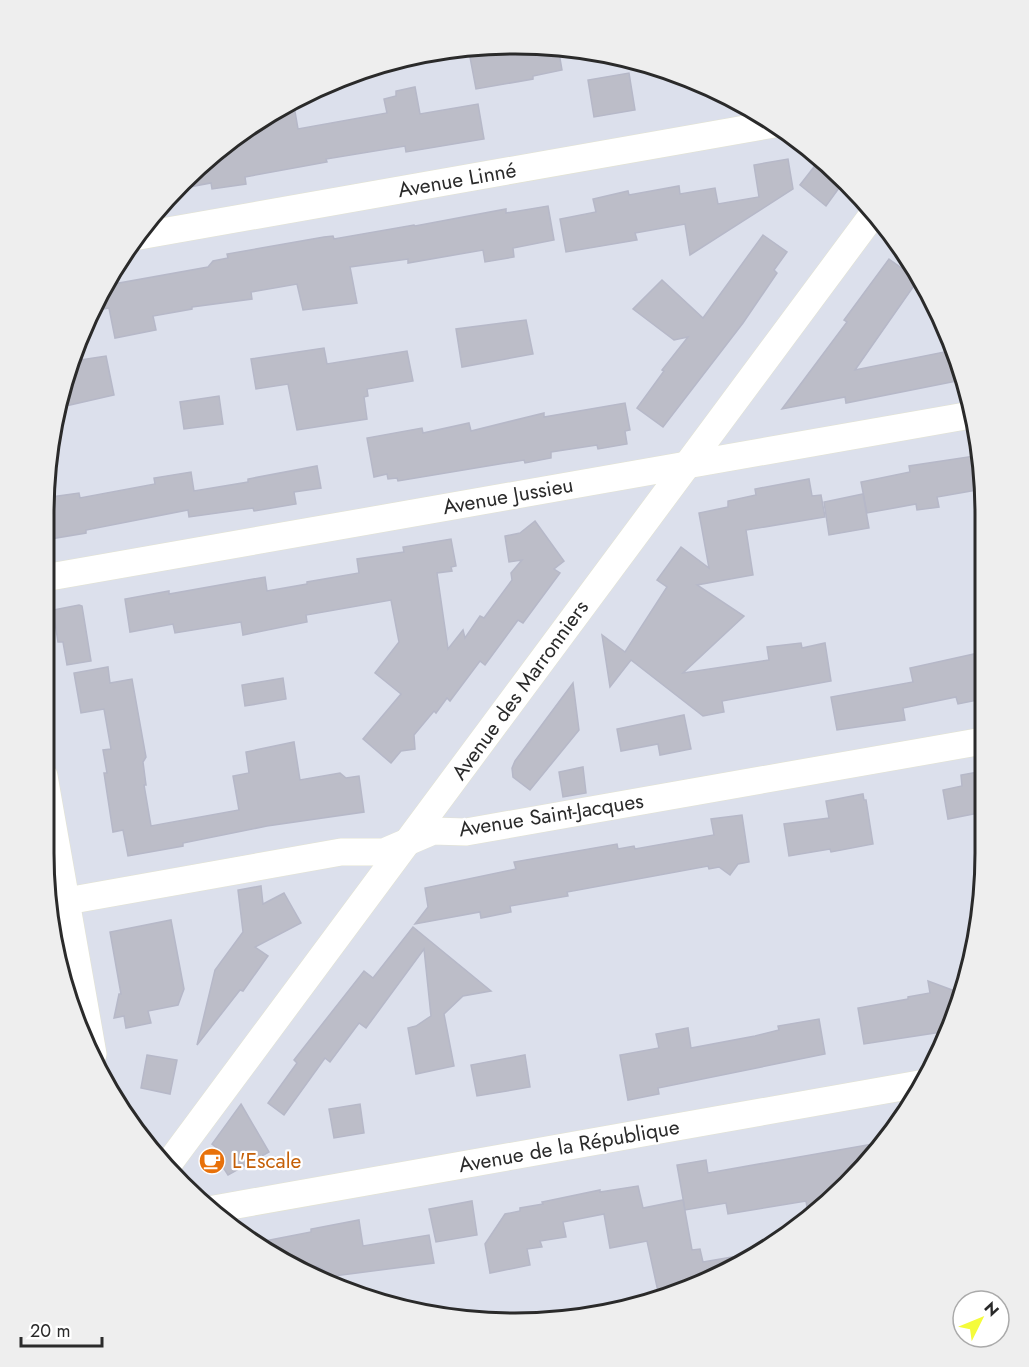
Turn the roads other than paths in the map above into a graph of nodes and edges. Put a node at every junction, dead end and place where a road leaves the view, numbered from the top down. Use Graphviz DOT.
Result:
graph roads {
  1 [pos="761,126"];
  2 [pos="869,220"];
  3 [pos="149,234"];
  4 [pos="964,416"];
  5 [pos="686,464"];
  6 [pos="54,576"];
  7 [pos="975,742"];
  8 [pos="408,842"];
  9 [pos="55,872"];
  10 [pos="58,902"];
  11 [pos="85,1018"];
  12 [pos="911,1085"];
  13 [pos="172,1160"];
  14 [pos="221,1208"];
  1 -- 3 [label="street, Avenue Linné"];
  2 -- 5 [label="street, Avenue des Marronniers"];
  4 -- 5 [label="street, Avenue Jussieu"];
  5 -- 6 [label="street, Avenue Jussieu"];
  5 -- 8 [label="street, Avenue des Marronniers"];
  7 -- 8 [label="street, Avenue Saint-Jacques"];
  8 -- 10 [label="street, Avenue Saint-Jacques"];
  8 -- 13 [label="street, Avenue des Marronniers"];
  9 -- 10 [label="street"];
  10 -- 11 [label="street"];
  12 -- 14 [label="street, Avenue de la République"];
}
